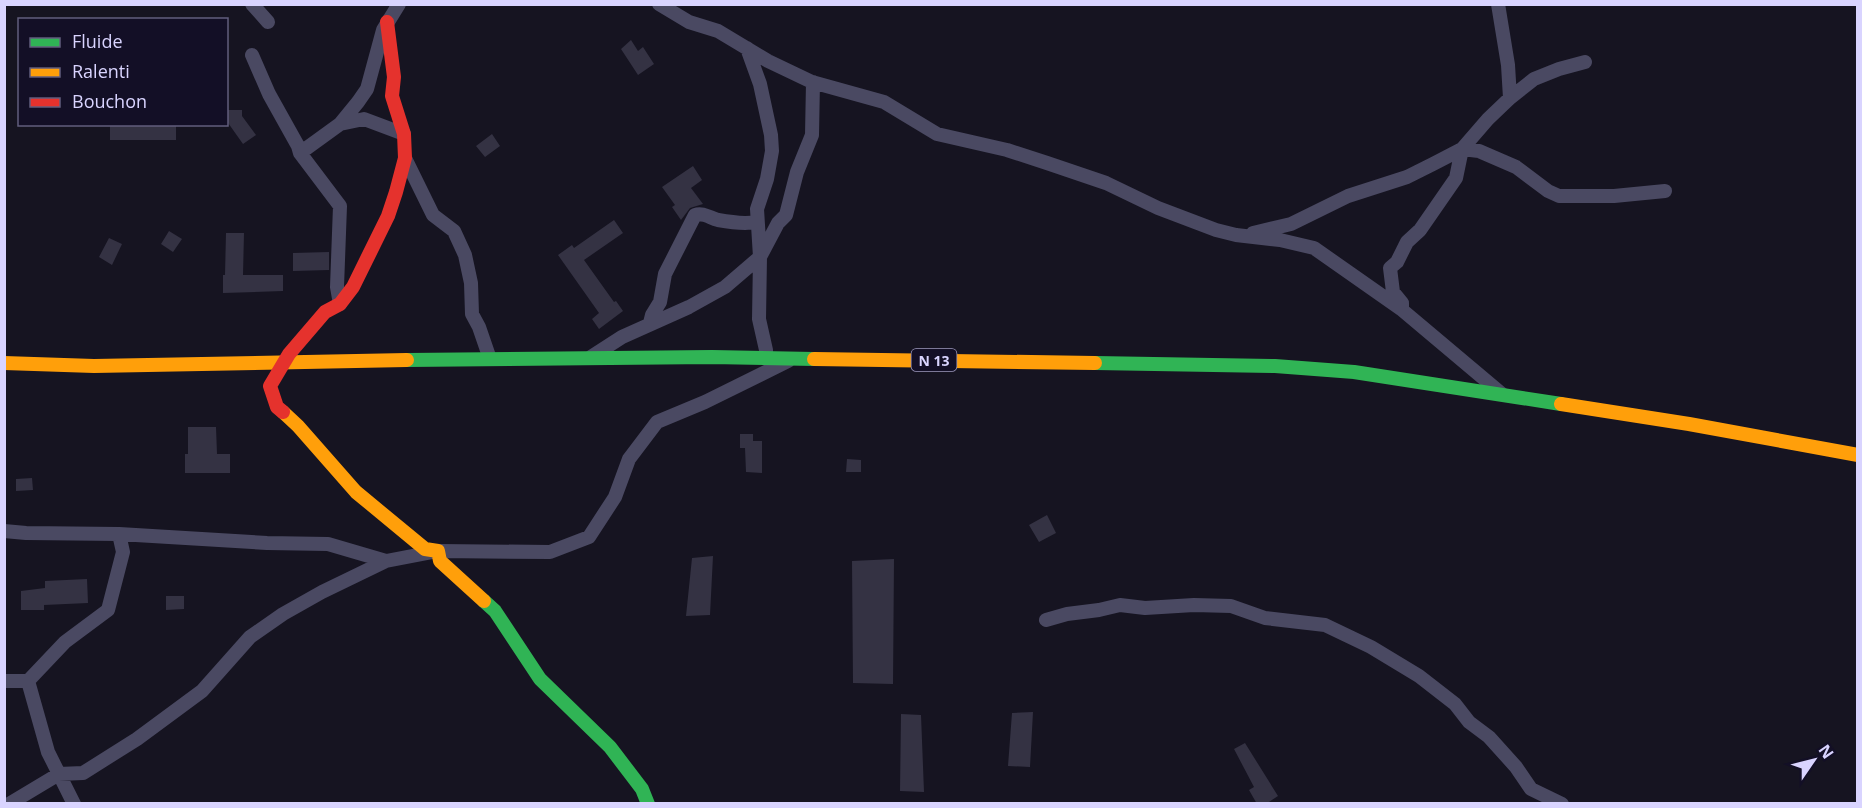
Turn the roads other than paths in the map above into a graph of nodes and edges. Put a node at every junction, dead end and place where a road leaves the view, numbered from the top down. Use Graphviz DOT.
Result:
graph roads {
  1 [pos="252,4"];
  2 [pos="399,4"];
  3 [pos="659,4"];
  4 [pos="1498,4"];
  5 [pos="268,22"];
  6 [pos="387,22"];
  7 [pos="747,48"];
  8 [pos="252,55"];
  9 [pos="1585,62"];
  10 [pos="813,82"];
  11 [pos="1510,98"];
  12 [pos="340,124"];
  13 [pos="404,134"];
  14 [pos="1462,149"];
  15 [pos="300,153"];
  16 [pos="405,158"];
  17 [pos="1665,191"];
  18 [pos="756,222"];
  19 [pos="1236,235"];
  20 [pos="760,257"];
  21 [pos="340,304"];
  22 [pos="1401,309"];
  23 [pos="650,323"];
  24 [pos="589,358"];
  25 [pos="766,358"];
  26 [pos="794,358"];
  27 [pos="490,359"];
  28 [pos="286,362"];
  29 [pos="4,363"];
  30 [pos="1504,396"];
  31 [pos="1857,455"];
  32 [pos="4,531"];
  33 [pos="119,534"];
  34 [pos="438,552"];
  35 [pos="386,561"];
  36 [pos="1046,620"];
  37 [pos="4,681"];
  38 [pos="28,681"];
  39 [pos="59,774"];
  40 [pos="9,804"];
  41 [pos="74,804"];
  42 [pos="648,804"];
  43 [pos="1562,804"];
  1 -- 5 [label="street"];
  2 -- 6 [label="street"];
  3 -- 7 [label="street"];
  4 -- 11 [label="street"];
  6 -- 12 [label="street"];
  6 -- 13 [label="main road"];
  7 -- 10 [label="street"];
  7 -- 18 [label="street"];
  8 -- 15 [label="street"];
  9 -- 11 [label="street"];
  10 -- 19 [label="street"];
  10 -- 20 [label="street"];
  11 -- 14 [label="street"];
  12 -- 13 [label="street"];
  12 -- 15 [label="street"];
  13 -- 16 [label="main road"];
  14 -- 17 [label="street"];
  14 -- 19 [label="street"];
  14 -- 22 [label="street"];
  15 -- 21 [label="street"];
  16 -- 21 [label="main road"];
  16 -- 27 [label="street"];
  18 -- 20 [label="street"];
  18 -- 23 [label="street"];
  19 -- 22 [label="street"];
  20 -- 23 [label="street"];
  20 -- 25 [label="street"];
  21 -- 28 [label="main road"];
  22 -- 30 [label="street"];
  23 -- 24 [label="street"];
  24 -- 25 [label="main road, N 13"];
  24 -- 27 [label="main road, N 13"];
  25 -- 26 [label="main road, N 13"];
  26 -- 30 [label="main road, N 13"];
  26 -- 34 [label="street"];
  27 -- 28 [label="main road, N 13"];
  28 -- 29 [label="main road, N 13"];
  28 -- 34 [label="main road"];
  30 -- 31 [label="main road, N 13"];
  32 -- 33 [label="street"];
  33 -- 35 [label="street"];
  33 -- 38 [label="street"];
  34 -- 35 [label="street"];
  34 -- 42 [label="main road"];
  35 -- 39 [label="street"];
  36 -- 43 [label="street"];
  37 -- 38 [label="street"];
  38 -- 39 [label="street"];
  39 -- 40 [label="street"];
  39 -- 41 [label="street"];
}
